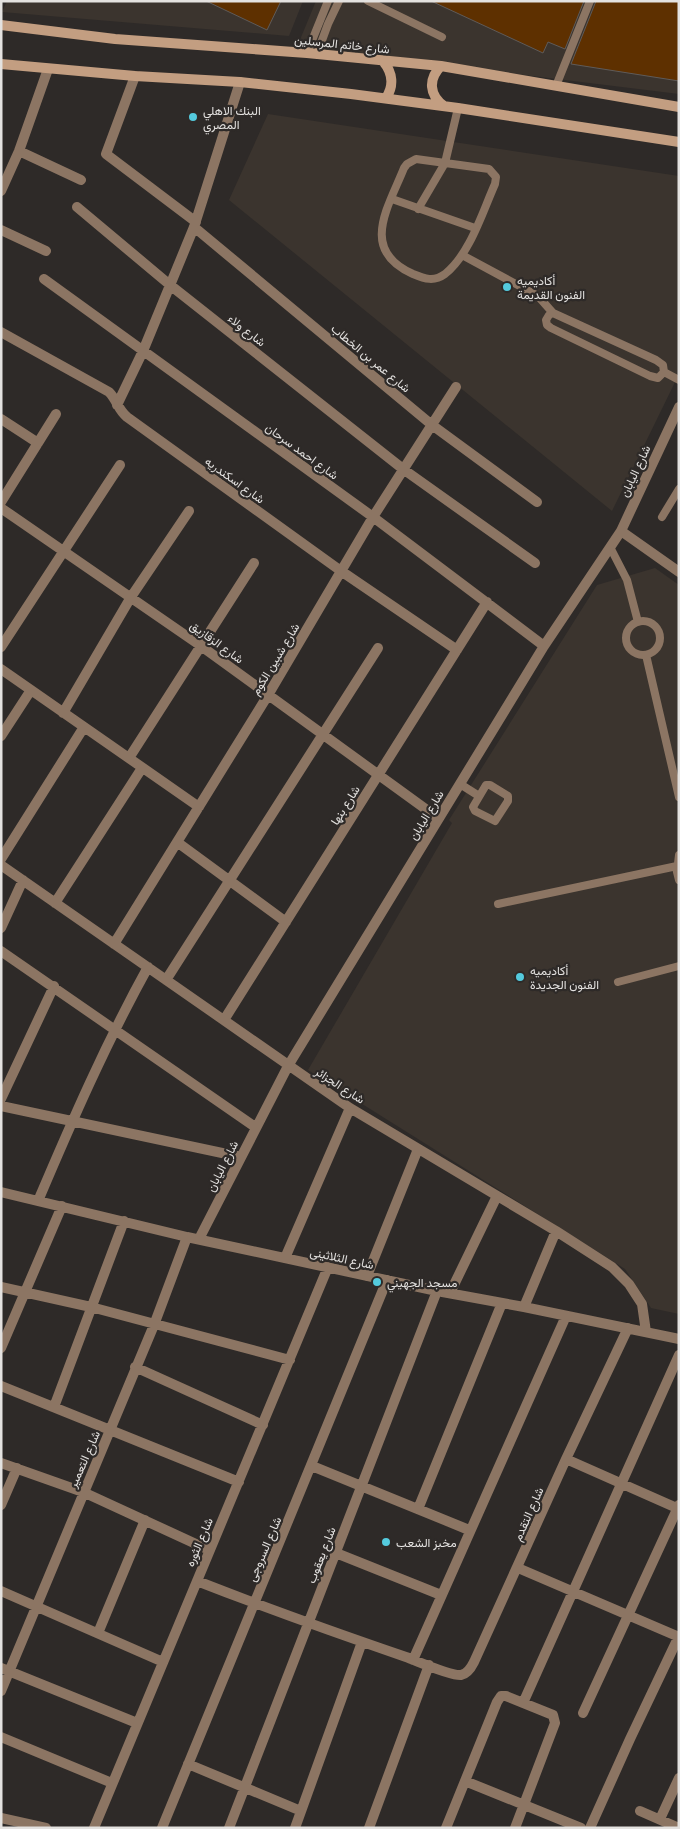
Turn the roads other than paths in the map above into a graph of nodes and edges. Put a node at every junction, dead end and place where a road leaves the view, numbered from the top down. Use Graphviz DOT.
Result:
graph roads {
  1 [pos="328,1"];
  2 [pos="339,1"];
  3 [pos="368,1"];
  4 [pos="590,1"];
  5 [pos="1,26"];
  6 [pos="442,37"];
  7 [pos="312,53"];
  8 [pos="383,61"];
  9 [pos="1,64"];
  10 [pos="441,66"];
  11 [pos="48,69"];
  12 [pos="135,76"];
  13 [pos="240,82"];
  14 [pos="556,86"];
  15 [pos="386,98"];
  16 [pos="444,106"];
  17 [pos="679,107"];
  18 [pos="458,108"];
  19 [pos="679,142"];
  20 [pos="19,151"];
  21 [pos="444,163"];
  22 [pos="81,180"];
  23 [pos="1,191"];
  24 [pos="392,200"];
  25 [pos="77,207"];
  26 [pos="418,208"];
  27 [pos="195,225"];
  28 [pos="475,228"];
  29 [pos="1,230"];
  30 [pos="46,251"];
  31 [pos="462,255"];
  32 [pos="44,279"];
  33 [pos="170,285"];
  34 [pos="554,313"];
  35 [pos="1,332"];
  36 [pos="143,350"];
  37 [pos="664,372"];
  38 [pos="679,380"];
  39 [pos="456,387"];
  40 [pos="117,405"];
  41 [pos="679,407"];
  42 [pos="56,414"];
  43 [pos="1,419"];
  44 [pos="432,425"];
  45 [pos="38,443"];
  46 [pos="120,465"];
  47 [pos="403,469"];
  48 [pos="679,490"];
  49 [pos="1,502"];
  50 [pos="537,502"];
  51 [pos="1,508"];
  52 [pos="188,511"];
  53 [pos="373,517"];
  54 [pos="662,517"];
  55 [pos="621,531"];
  56 [pos="610,547"];
  57 [pos="64,551"];
  58 [pos="254,563"];
  59 [pos="535,563"];
  60 [pos="342,571"];
  61 [pos="679,572"];
  62 [pos="131,597"];
  63 [pos="487,602"];
  64 [pos="638,622"];
  65 [pos="201,646"];
  66 [pos="544,646"];
  67 [pos="1,647"];
  68 [pos="378,648"];
  69 [pos="457,650"];
  70 [pos="646,654"];
  71 [pos="1,669"];
  72 [pos="31,690"];
  73 [pos="268,696"];
  74 [pos="64,713"];
  75 [pos="84,727"];
  76 [pos="322,735"];
  77 [pos="1,736"];
  78 [pos="129,758"];
  79 [pos="142,768"];
  80 [pos="378,775"];
  81 [pos="460,784"];
  82 [pos="478,796"];
  83 [pos="679,797"];
  84 [pos="199,807"];
  85 [pos="438,818"];
  86 [pos="178,842"];
  87 [pos="679,855"];
  88 [pos="1,859"];
  89 [pos="1,865"];
  90 [pos="677,866"];
  91 [pos="23,880"];
  92 [pos="230,880"];
  93 [pos="679,880"];
  94 [pos="55,903"];
  95 [pos="498,904"];
  96 [pos="286,922"];
  97 [pos="1,928"];
  98 [pos="114,944"];
  99 [pos="1,951"];
  100 [pos="679,966"];
  101 [pos="148,967"];
  102 [pos="166,980"];
  103 [pos="618,982"];
  104 [pos="54,986"];
  105 [pos="224,1020"];
  106 [pos="114,1028"];
  107 [pos="288,1066"];
  108 [pos="1,1099"];
  109 [pos="1,1106"];
  110 [pos="350,1108"];
  111 [pos="72,1120"];
  112 [pos="255,1127"];
  113 [pos="418,1149"];
  114 [pos="240,1156"];
  115 [pos="4,1192"];
  116 [pos="497,1196"];
  117 [pos="38,1201"];
  118 [pos="1,1204"];
  119 [pos="62,1206"];
  120 [pos="124,1221"];
  121 [pos="556,1231"];
  122 [pos="187,1237"];
  123 [pos="198,1239"];
  124 [pos="284,1258"];
  125 [pos="328,1267"];
  126 [pos="367,1276"];
  127 [pos="387,1280"];
  128 [pos="1,1287"];
  129 [pos="437,1291"];
  130 [pos="25,1292"];
  131 [pos="450,1293"];
  132 [pos="502,1303"];
  133 [pos="91,1307"];
  134 [pos="524,1307"];
  135 [pos="566,1316"];
  136 [pos="154,1325"];
  137 [pos="628,1328"];
  138 [pos="646,1332"];
  139 [pos="679,1339"];
  140 [pos="1,1348"];
  141 [pos="679,1355"];
  142 [pos="290,1360"];
  143 [pos="135,1368"];
  144 [pos="1,1386"];
  145 [pos="54,1406"];
  146 [pos="263,1424"];
  147 [pos="110,1429"];
  148 [pos="566,1459"];
  149 [pos="1,1463"];
  150 [pos="312,1466"];
  151 [pos="17,1468"];
  152 [pos="239,1482"];
  153 [pos="622,1484"];
  154 [pos="362,1486"];
  155 [pos="83,1492"];
  156 [pos="1,1505"];
  157 [pos="678,1507"];
  158 [pos="418,1509"];
  159 [pos="145,1520"];
  160 [pos="469,1530"];
  161 [pos="209,1550"];
  162 [pos="336,1553"];
  163 [pos="518,1568"];
  164 [pos="197,1581"];
  165 [pos="1,1591"];
  166 [pos="573,1592"];
  167 [pos="441,1595"];
  168 [pos="254,1604"];
  169 [pos="36,1606"];
  170 [pos="628,1615"];
  171 [pos="308,1623"];
  172 [pos="98,1633"];
  173 [pos="679,1637"];
  174 [pos="362,1642"];
  175 [pos="413,1660"];
  176 [pos="163,1662"];
  177 [pos="428,1665"];
  178 [pos="5,1669"];
  179 [pos="1,1691"];
  180 [pos="523,1703"];
  181 [pos="583,1713"];
  182 [pos="137,1723"];
  183 [pos="1,1737"];
  184 [pos="188,1764"];
  185 [pos="679,1778"];
  186 [pos="465,1781"];
  187 [pos="112,1783"];
  188 [pos="245,1788"];
  189 [pos="524,1805"];
  190 [pos="301,1811"];
  191 [pos="640,1811"];
  192 [pos="1,1818"];
  193 [pos="660,1819"];
  194 [pos="46,1828"];
  195 [pos="94,1828"];
  196 [pos="162,1828"];
  197 [pos="229,1828"];
  198 [pos="295,1828"];
  199 [pos="369,1828"];
  200 [pos="446,1828"];
  201 [pos="515,1828"];
  202 [pos="581,1828"];
  203 [pos="590,1828"];
  204 [pos="679,1828"];
  1 -- 7 [label="lane"];
  2 -- 7 [label="lane"];
  3 -- 6 [label="lane"];
  4 -- 14 [label="lane"];
  5 -- 7 [label="main road, شارع خاتم المرسلين"];
  7 -- 8 [label="main road, شارع خاتم المرسلين"];
  8 -- 10 [label="main road, شارع خاتم المرسلين"];
  8 -- 15 [label="main road"];
  9 -- 11 [label="main road"];
  10 -- 14 [label="main road, شارع خاتم المرسلين"];
  10 -- 16 [label="main road"];
  11 -- 12 [label="main road"];
  11 -- 20 [label="street"];
  12 -- 13 [label="main road"];
  12 -- 27 [label="street, شارع عمر بن الخطاب"];
  13 -- 15 [label="main road"];
  13 -- 27 [label="street"];
  14 -- 17 [label="main road, شارع خاتم المرسلين"];
  15 -- 16 [label="main road"];
  16 -- 18 [label="main road"];
  18 -- 19 [label="main road"];
  18 -- 21 [label="lane"];
  20 -- 22 [label="street"];
  20 -- 23 [label="street"];
  21 -- 24 [label="lane"];
  21 -- 26 [label="lane"];
  21 -- 28 [label="lane"];
  24 -- 26 [label="lane"];
  24 -- 31 [label="lane"];
  25 -- 33 [label="street, شارع ولاء"];
  26 -- 28 [label="lane"];
  27 -- 33 [label="street"];
  27 -- 44 [label="street, شارع عمر بن الخطاب"];
  28 -- 31 [label="lane"];
  29 -- 30 [label="street"];
  31 -- 34 [label="lane"];
  32 -- 36 [label="street, شارع احمد سرحان"];
  33 -- 36 [label="street"];
  33 -- 47 [label="street, شارع ولاء"];
  34 -- 37 [label="lane"];
  34 -- 37 [label="lane"];
  35 -- 40 [label="street, شارع اسكندريه"];
  36 -- 40 [label="street"];
  36 -- 53 [label="street, شارع احمد سرحان"];
  37 -- 38 [label="lane"];
  39 -- 44 [label="street, شارع شبين الكوم"];
  40 -- 60 [label="street, شارع اسكندريه"];
  41 -- 55 [label="street, شارع اليابان"];
  42 -- 45 [label="street"];
  43 -- 45 [label="street"];
  44 -- 47 [label="street, شارع شبين الكوم"];
  44 -- 50 [label="street, شارع عمر بن الخطاب"];
  45 -- 49 [label="street"];
  46 -- 57 [label="street"];
  47 -- 53 [label="street, شارع شبين الكوم"];
  47 -- 59 [label="street, شارع ولاء"];
  48 -- 54 [label="lane"];
  51 -- 57 [label="street, شارع الزقازيق"];
  52 -- 62 [label="street"];
  53 -- 60 [label="street, شارع شبين الكوم"];
  53 -- 63 [label="street, شارع احمد سرحان"];
  55 -- 56 [label="street, شارع اليابان"];
  55 -- 61 [label="street"];
  56 -- 64 [label="lane"];
  56 -- 66 [label="street, شارع اليابان"];
  57 -- 62 [label="street, شارع الزقازيق"];
  57 -- 67 [label="street"];
  58 -- 65 [label="street"];
  60 -- 69 [label="street, شارع اسكندريه"];
  60 -- 73 [label="street, شارع شبين الكوم"];
  62 -- 65 [label="street, شارع الزقازيق"];
  62 -- 74 [label="street"];
  63 -- 66 [label="street, شارع احمد سرحان"];
  63 -- 69 [label="street, شارع بنها"];
  64 -- 70 [label="lane"];
  64 -- 70 [label="lane"];
  65 -- 73 [label="street, شارع الزقازيق"];
  65 -- 78 [label="street"];
  66 -- 81 [label="street, شارع اليابان"];
  68 -- 76 [label="street"];
  69 -- 80 [label="street, شارع بنها"];
  70 -- 83 [label="lane"];
  71 -- 72 [label="street"];
  72 -- 74 [label="street"];
  72 -- 77 [label="street"];
  73 -- 76 [label="street, شارع الزقازيق"];
  73 -- 84 [label="street, شارع شبين الكوم"];
  74 -- 75 [label="street"];
  75 -- 78 [label="street"];
  75 -- 88 [label="street"];
  76 -- 80 [label="street, شارع الزقازيق"];
  76 -- 92 [label="street"];
  78 -- 79 [label="street"];
  79 -- 84 [label="street"];
  79 -- 94 [label="street"];
  80 -- 85 [label="street, شارع الزقازيق"];
  80 -- 96 [label="street, شارع بنها"];
  81 -- 82 [label="lane"];
  81 -- 85 [label="street, شارع اليابان"];
  82 -- 82 [label="lane"];
  84 -- 86 [label="street, شارع شبين الكوم"];
  85 -- 107 [label="street, شارع اليابان"];
  86 -- 92 [label="street"];
  86 -- 98 [label="street, شارع شبين الكوم"];
  87 -- 90 [label="lane"];
  89 -- 91 [label="street, شارع الجزائر"];
  90 -- 93 [label="lane"];
  90 -- 95 [label="lane"];
  91 -- 94 [label="street, شارع الجزائر"];
  91 -- 97 [label="street"];
  92 -- 96 [label="street"];
  92 -- 102 [label="street"];
  94 -- 98 [label="street, شارع الجزائر"];
  96 -- 105 [label="street, شارع بنها"];
  98 -- 101 [label="street, شارع الجزائر"];
  99 -- 104 [label="street"];
  100 -- 103 [label="lane"];
  101 -- 102 [label="street, شارع الجزائر"];
  101 -- 106 [label="street"];
  102 -- 105 [label="street, شارع الجزائر"];
  104 -- 106 [label="street"];
  104 -- 108 [label="street"];
  105 -- 107 [label="street, شارع الجزائر"];
  106 -- 111 [label="street"];
  106 -- 112 [label="street"];
  107 -- 110 [label="street, شارع الجزائر"];
  107 -- 112 [label="street, شارع اليابان"];
  109 -- 111 [label="street"];
  110 -- 113 [label="street, شارع الجزائر"];
  110 -- 124 [label="street"];
  111 -- 114 [label="street"];
  111 -- 117 [label="street"];
  112 -- 114 [label="street, شارع اليابان"];
  113 -- 116 [label="street, شارع الجزائر"];
  113 -- 126 [label="street"];
  114 -- 123 [label="street, شارع اليابان"];
  115 -- 117 [label="street, شارع الثلاثينى"];
  115 -- 118 [label="street"];
  116 -- 121 [label="street, شارع الجزائر"];
  116 -- 131 [label="street"];
  117 -- 119 [label="street, شارع الثلاثينى"];
  119 -- 120 [label="street, شارع الثلاثينى"];
  119 -- 130 [label="street"];
  120 -- 122 [label="street, شارع الثلاثينى"];
  120 -- 133 [label="street"];
  121 -- 134 [label="street"];
  121 -- 138 [label="street, شارع الجزائر"];
  122 -- 123 [label="street, شارع الثلاثينى"];
  122 -- 136 [label="street, شارع التعمير"];
  123 -- 124 [label="street, شارع الثلاثينى"];
  124 -- 125 [label="street, شارع الثلاثينى"];
  125 -- 126 [label="street, شارع الثلاثينى"];
  125 -- 142 [label="street, شارع الثوره"];
  126 -- 127 [label="street, شارع الثلاثينى"];
  127 -- 129 [label="street, شارع الثلاثينى"];
  127 -- 150 [label="street, شارع السروجى"];
  128 -- 130 [label="street"];
  129 -- 131 [label="street, شارع الثلاثينى"];
  129 -- 154 [label="street, شارع يعقوب"];
  130 -- 133 [label="street"];
  130 -- 140 [label="street"];
  131 -- 132 [label="street, شارع الثلاثينى"];
  132 -- 134 [label="street, شارع الثلاثينى"];
  132 -- 158 [label="street"];
  133 -- 136 [label="street"];
  133 -- 145 [label="street"];
  134 -- 135 [label="street, شارع الثلاثينى"];
  135 -- 137 [label="street, شارع الثلاثينى"];
  135 -- 160 [label="street"];
  136 -- 142 [label="street"];
  136 -- 143 [label="street, شارع التعمير"];
  137 -- 138 [label="street, شارع الثلاثينى"];
  137 -- 148 [label="street, شارع التقدم"];
  138 -- 139 [label="street, شارع الثلاثينى"];
  141 -- 153 [label="street"];
  142 -- 146 [label="street, شارع الثوره"];
  143 -- 146 [label="street"];
  143 -- 147 [label="street, شارع التعمير"];
  144 -- 145 [label="street"];
  145 -- 147 [label="street"];
  146 -- 152 [label="street, شارع الثوره"];
  147 -- 152 [label="street"];
  147 -- 155 [label="street, شارع التعمير"];
  148 -- 153 [label="street"];
  148 -- 163 [label="street, شارع التقدم"];
  149 -- 151 [label="street"];
  150 -- 154 [label="street"];
  150 -- 168 [label="street, شارع السروجى"];
  151 -- 155 [label="street"];
  151 -- 156 [label="street"];
  152 -- 161 [label="street, شارع الثوره"];
  153 -- 157 [label="street"];
  153 -- 166 [label="street"];
  154 -- 158 [label="street"];
  154 -- 162 [label="street, شارع يعقوب"];
  155 -- 159 [label="street"];
  155 -- 169 [label="street, شارع التعمير"];
  157 -- 170 [label="street"];
  158 -- 160 [label="street"];
  159 -- 161 [label="street"];
  159 -- 172 [label="street"];
  160 -- 167 [label="street"];
  161 -- 164 [label="street, شارع الثوره"];
  162 -- 167 [label="street"];
  162 -- 171 [label="street, شارع يعقوب"];
  163 -- 166 [label="street"];
  163 -- 177 [label="street, شارع التقدم"];
  164 -- 168 [label="street"];
  164 -- 176 [label="street, شارع الثوره"];
  165 -- 169 [label="street"];
  166 -- 170 [label="street"];
  166 -- 180 [label="street"];
  167 -- 175 [label="street"];
  168 -- 171 [label="street"];
  168 -- 184 [label="street, شارع السروجى"];
  169 -- 172 [label="street"];
  169 -- 178 [label="street, شارع التعمير"];
  170 -- 173 [label="street"];
  170 -- 181 [label="street"];
  171 -- 174 [label="street"];
  171 -- 188 [label="street, شارع يعقوب"];
  172 -- 176 [label="street"];
  173 -- 203 [label="street"];
  174 -- 175 [label="street"];
  174 -- 190 [label="street"];
  175 -- 177 [label="street"];
  176 -- 182 [label="street, شارع الثوره"];
  177 -- 199 [label="street"];
  178 -- 179 [label="street, شارع التعمير"];
  178 -- 182 [label="street"];
  180 -- 186 [label="street"];
  180 -- 189 [label="street"];
  182 -- 187 [label="street, شارع الثوره"];
  183 -- 187 [label="street"];
  184 -- 188 [label="street"];
  184 -- 196 [label="street, شارع السروجى"];
  185 -- 193 [label="street"];
  186 -- 189 [label="street"];
  186 -- 200 [label="street"];
  187 -- 195 [label="street, شارع الثوره"];
  188 -- 190 [label="street"];
  188 -- 197 [label="street, شارع يعقوب"];
  189 -- 201 [label="street"];
  189 -- 202 [label="street"];
  190 -- 198 [label="street"];
  191 -- 193 [label="street"];
  192 -- 194 [label="street"];
  193 -- 204 [label="street"];
}
